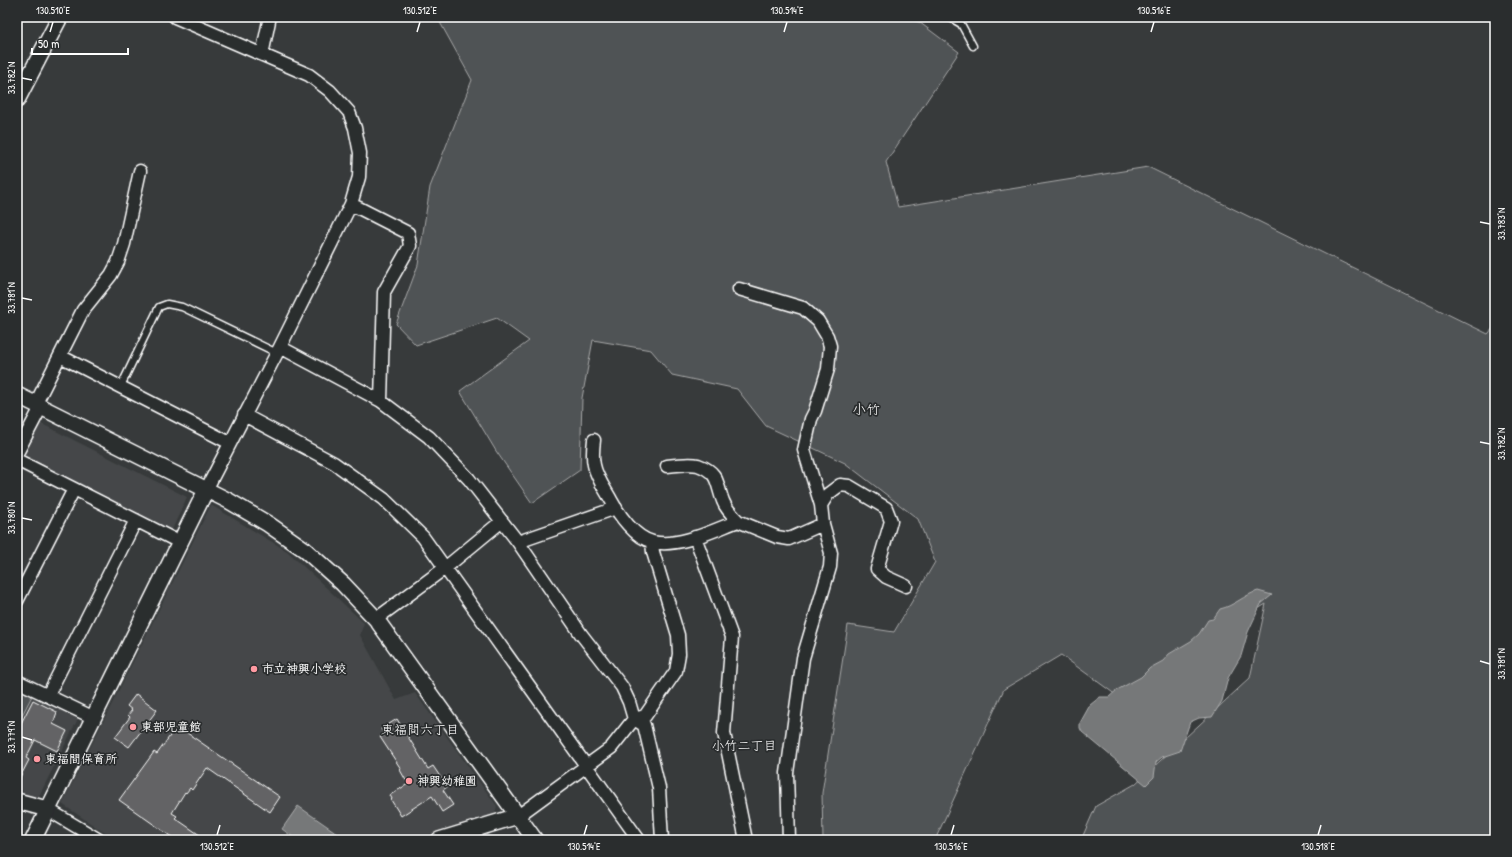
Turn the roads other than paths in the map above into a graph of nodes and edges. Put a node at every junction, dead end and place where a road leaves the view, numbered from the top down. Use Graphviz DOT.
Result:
graph roads {
  1 [pos="60,17"];
  2 [pos="175,17"];
  3 [pos="268,17"];
  4 [pos="950,17"];
  5 [pos="973,46"];
  6 [pos="262,55"];
  7 [pos="17,100"];
  8 [pos="140,171"];
  9 [pos="351,204"];
  10 [pos="739,289"];
  11 [pos="279,350"];
  12 [pos="60,356"];
  13 [pos="120,388"];
  14 [pos="17,395"];
  15 [pos="381,402"];
  16 [pos="38,406"];
  17 [pos="244,415"];
  18 [pos="594,440"];
  19 [pos="230,443"];
  20 [pos="17,453"];
  21 [pos="17,460"];
  22 [pos="667,466"];
  23 [pos="74,489"];
  24 [pos="206,490"];
  25 [pos="821,505"];
  26 [pos="616,508"];
  27 [pos="136,520"];
  28 [pos="502,521"];
  29 [pos="738,521"];
  30 [pos="823,524"];
  31 [pos="695,537"];
  32 [pos="518,542"];
  33 [pos="652,542"];
  34 [pos="181,543"];
  35 [pos="445,568"];
  36 [pos="906,586"];
  37 [pos="17,601"];
  38 [pos="376,619"];
  39 [pos="17,681"];
  40 [pos="48,695"];
  41 [pos="92,718"];
  42 [pos="634,719"];
  43 [pos="587,766"];
  44 [pos="17,802"];
  45 [pos="47,809"];
  46 [pos="518,816"];
  47 [pos="34,839"];
  48 [pos="99,840"];
  49 [pos="439,840"];
  50 [pos="535,840"];
  51 [pos="639,840"];
  52 [pos="662,840"];
  53 [pos="746,840"];
  54 [pos="789,840"];
  1 -- 7 [label="street"];
  2 -- 6 [label="street"];
  3 -- 6 [label="street"];
  4 -- 5 [label="lane"];
  6 -- 9 [label="street"];
  8 -- 12 [label="street"];
  9 -- 11 [label="street"];
  9 -- 15 [label="street"];
  10 -- 25 [label="street"];
  11 -- 13 [label="lane"];
  11 -- 15 [label="street"];
  11 -- 17 [label="street"];
  12 -- 13 [label="street"];
  12 -- 16 [label="street"];
  13 -- 19 [label="street"];
  14 -- 16 [label="street"];
  15 -- 28 [label="street"];
  16 -- 20 [label="street"];
  16 -- 24 [label="street"];
  17 -- 19 [label="street"];
  17 -- 35 [label="street"];
  18 -- 26 [label="street"];
  19 -- 24 [label="street"];
  21 -- 23 [label="street"];
  22 -- 29 [label="street"];
  23 -- 27 [label="street"];
  23 -- 37 [label="street"];
  24 -- 34 [label="street"];
  24 -- 38 [label="street"];
  25 -- 30 [label="street"];
  25 -- 36 [label="street"];
  26 -- 32 [label="street"];
  26 -- 33 [label="street"];
  27 -- 34 [label="street"];
  27 -- 40 [label="street"];
  28 -- 32 [label="street"];
  28 -- 35 [label="street"];
  29 -- 30 [label="street"];
  29 -- 31 [label="street"];
  30 -- 54 [label="street"];
  31 -- 33 [label="street"];
  31 -- 53 [label="street"];
  32 -- 42 [label="street"];
  33 -- 42 [label="street"];
  34 -- 41 [label="street"];
  35 -- 38 [label="street"];
  35 -- 43 [label="street"];
  38 -- 46 [label="street"];
  39 -- 40 [label="street"];
  40 -- 41 [label="street"];
  41 -- 45 [label="street"];
  42 -- 43 [label="street"];
  42 -- 52 [label="street"];
  43 -- 46 [label="street"];
  43 -- 51 [label="street"];
  44 -- 45 [label="street"];
  45 -- 47 [label="street"];
  45 -- 48 [label="street"];
  46 -- 49 [label="street"];
  46 -- 50 [label="street"];
}
